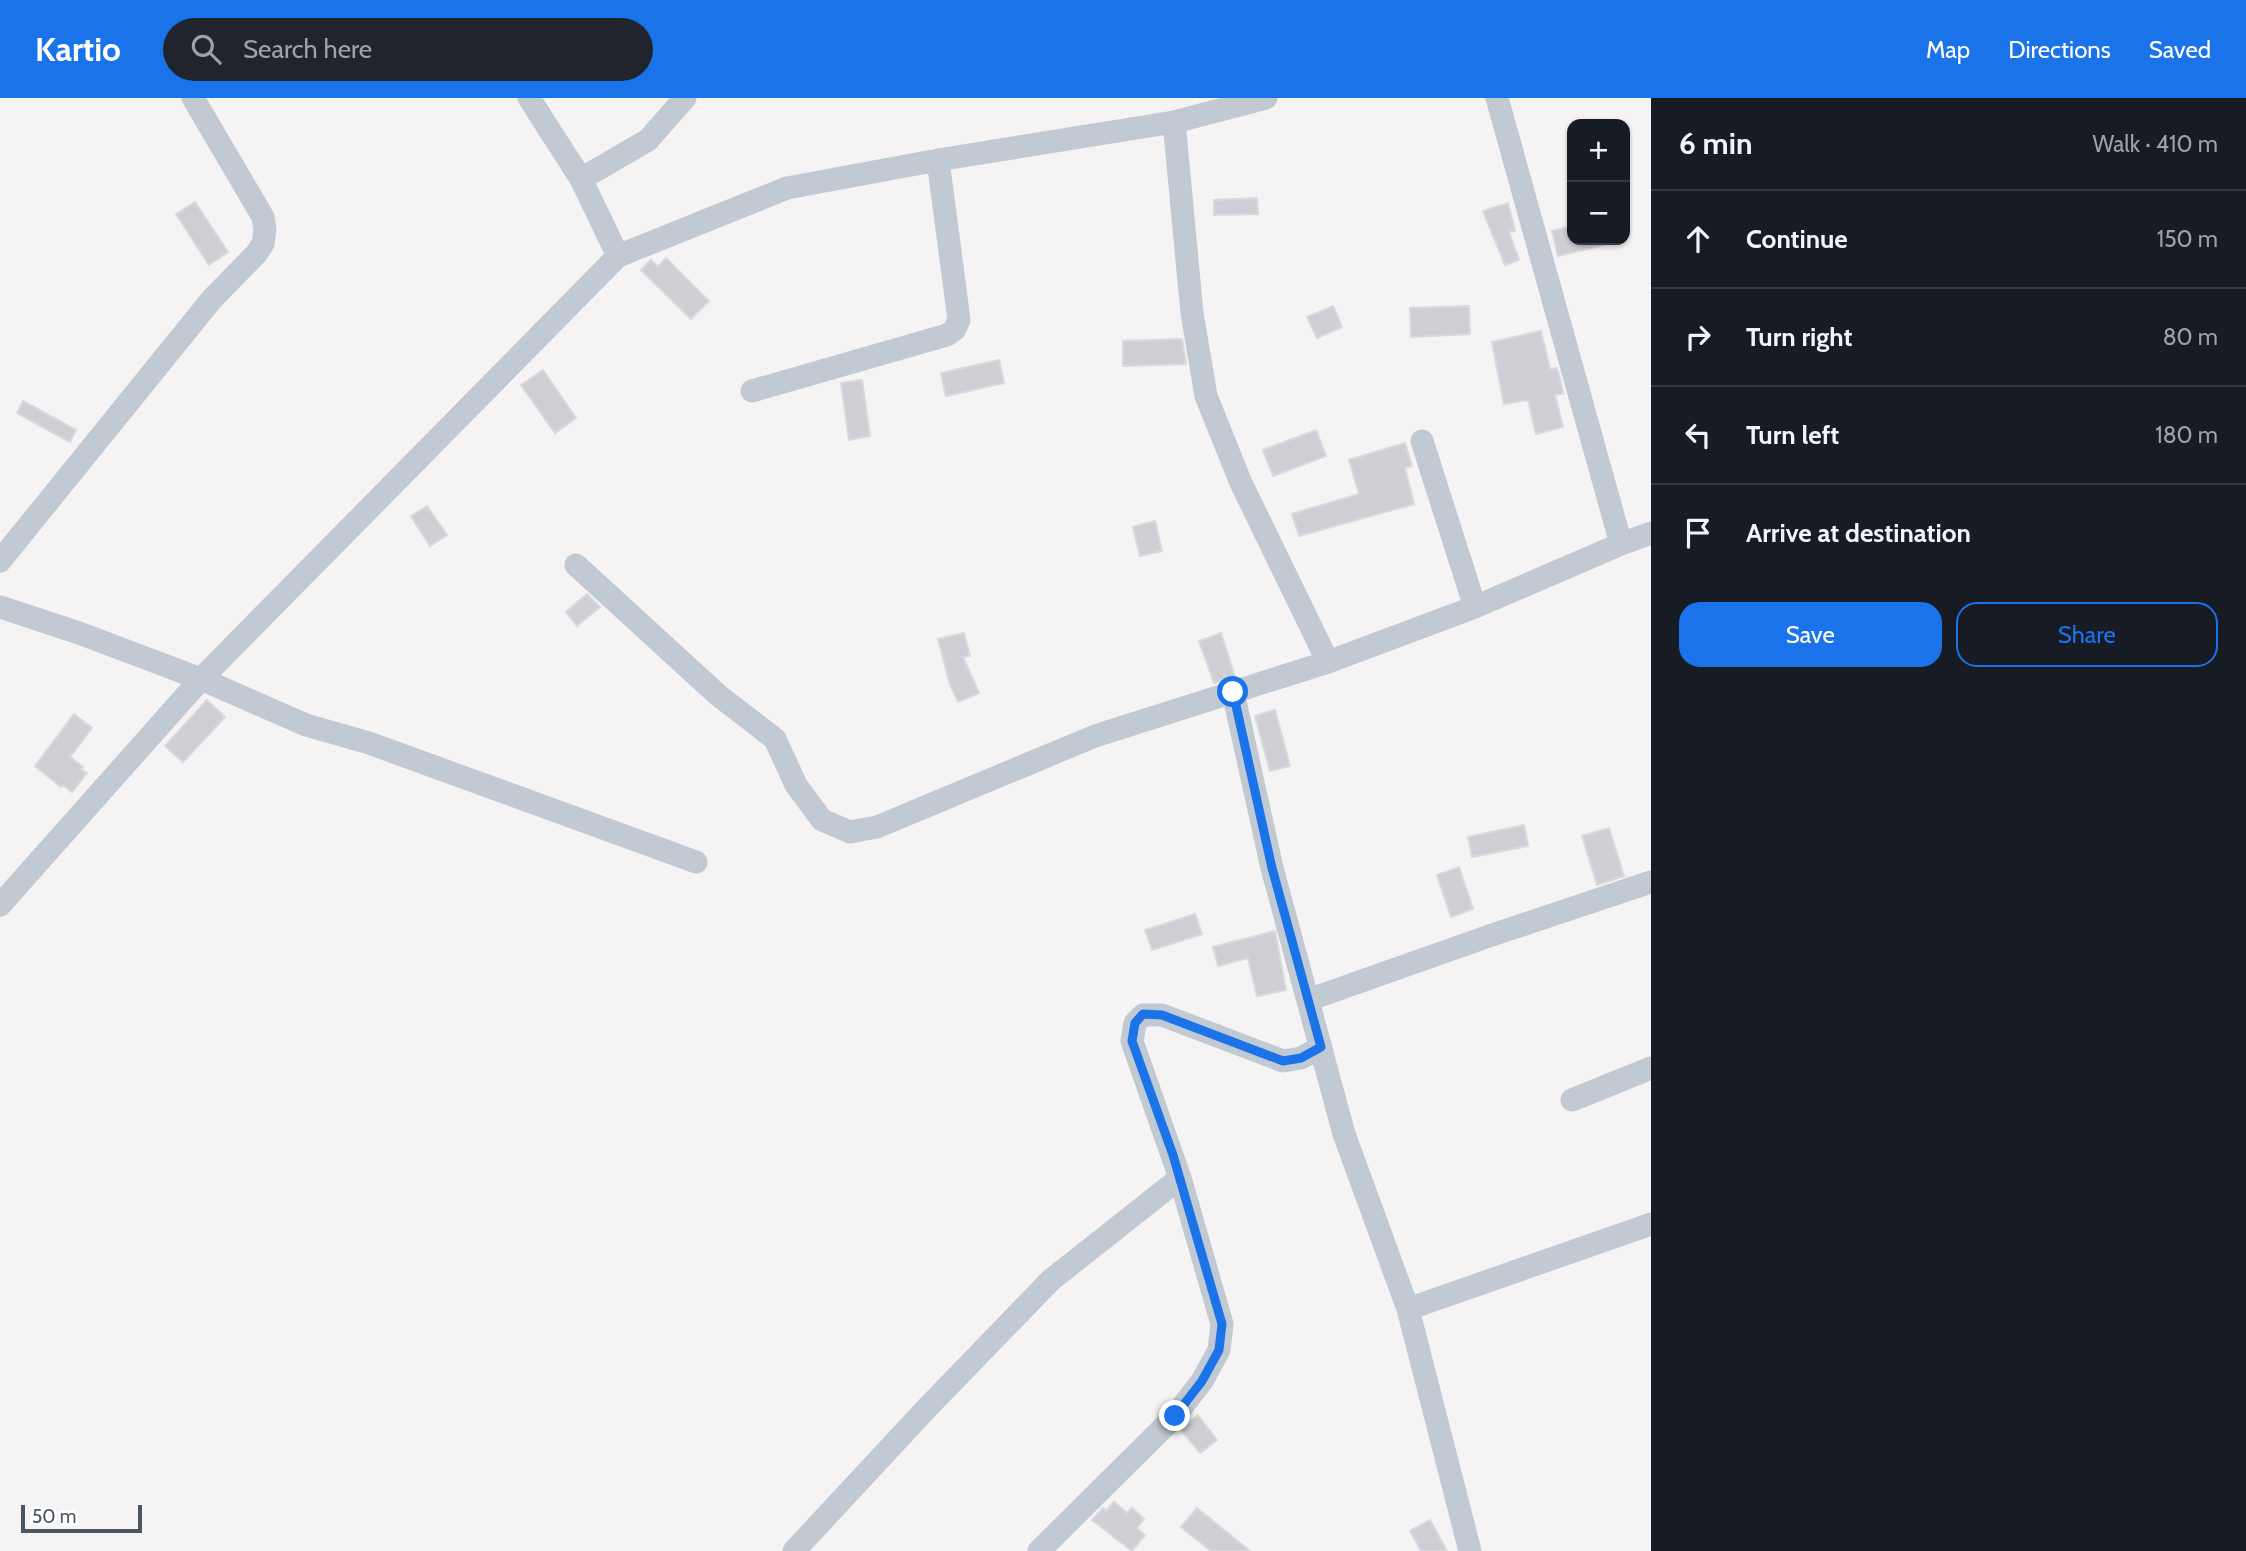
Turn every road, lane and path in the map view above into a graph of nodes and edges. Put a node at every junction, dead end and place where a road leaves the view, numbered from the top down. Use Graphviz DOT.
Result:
graph roads {
  1 [pos="193,98"];
  2 [pos="529,98"];
  3 [pos="685,98"];
  4 [pos="1266,98"];
  5 [pos="1497,98"];
  6 [pos="1174,122"];
  7 [pos="938,160"];
  8 [pos="581,179"];
  9 [pos="618,256"];
  10 [pos="752,391"];
  11 [pos="1422,441"];
  12 [pos="1651,533"];
  13 [pos="1621,544"];
  14 [pos="0,561"];
  15 [pos="576,565"];
  16 [pos="0,607"];
  17 [pos="1475,607"];
  18 [pos="1328,662"];
  19 [pos="201,679"];
  20 [pos="1233,692"];
  21 [pos="696,862"];
  22 [pos="1651,882"];
  23 [pos="0,905"];
  24 [pos="1308,1000"];
  25 [pos="1321,1047"];
  26 [pos="1651,1068"];
  27 [pos="1572,1100"];
  28 [pos="1180,1178"];
  29 [pos="1651,1224"];
  30 [pos="1408,1309"];
  31 [pos="794,1551"];
  32 [pos="1039,1551"];
  33 [pos="1470,1551"];
  1 -- 14 [label="street"];
  2 -- 8 [label="street"];
  3 -- 8 [label="street"];
  4 -- 6 [label="street"];
  5 -- 13 [label="street"];
  6 -- 7 [label="street"];
  6 -- 18 [label="street"];
  7 -- 9 [label="street"];
  7 -- 10 [label="street"];
  8 -- 9 [label="street"];
  9 -- 19 [label="street"];
  11 -- 17 [label="street"];
  12 -- 13 [label="street"];
  13 -- 17 [label="street"];
  15 -- 20 [label="street"];
  16 -- 19 [label="street"];
  17 -- 18 [label="street"];
  18 -- 20 [label="street"];
  19 -- 21 [label="street"];
  19 -- 23 [label="street"];
  20 -- 24 [label="street"];
  22 -- 24 [label="street"];
  24 -- 25 [label="street"];
  25 -- 28 [label="street"];
  25 -- 30 [label="street"];
  26 -- 27 [label="street"];
  28 -- 31 [label="street"];
  28 -- 32 [label="street"];
  29 -- 30 [label="street"];
  30 -- 33 [label="street"];
}
